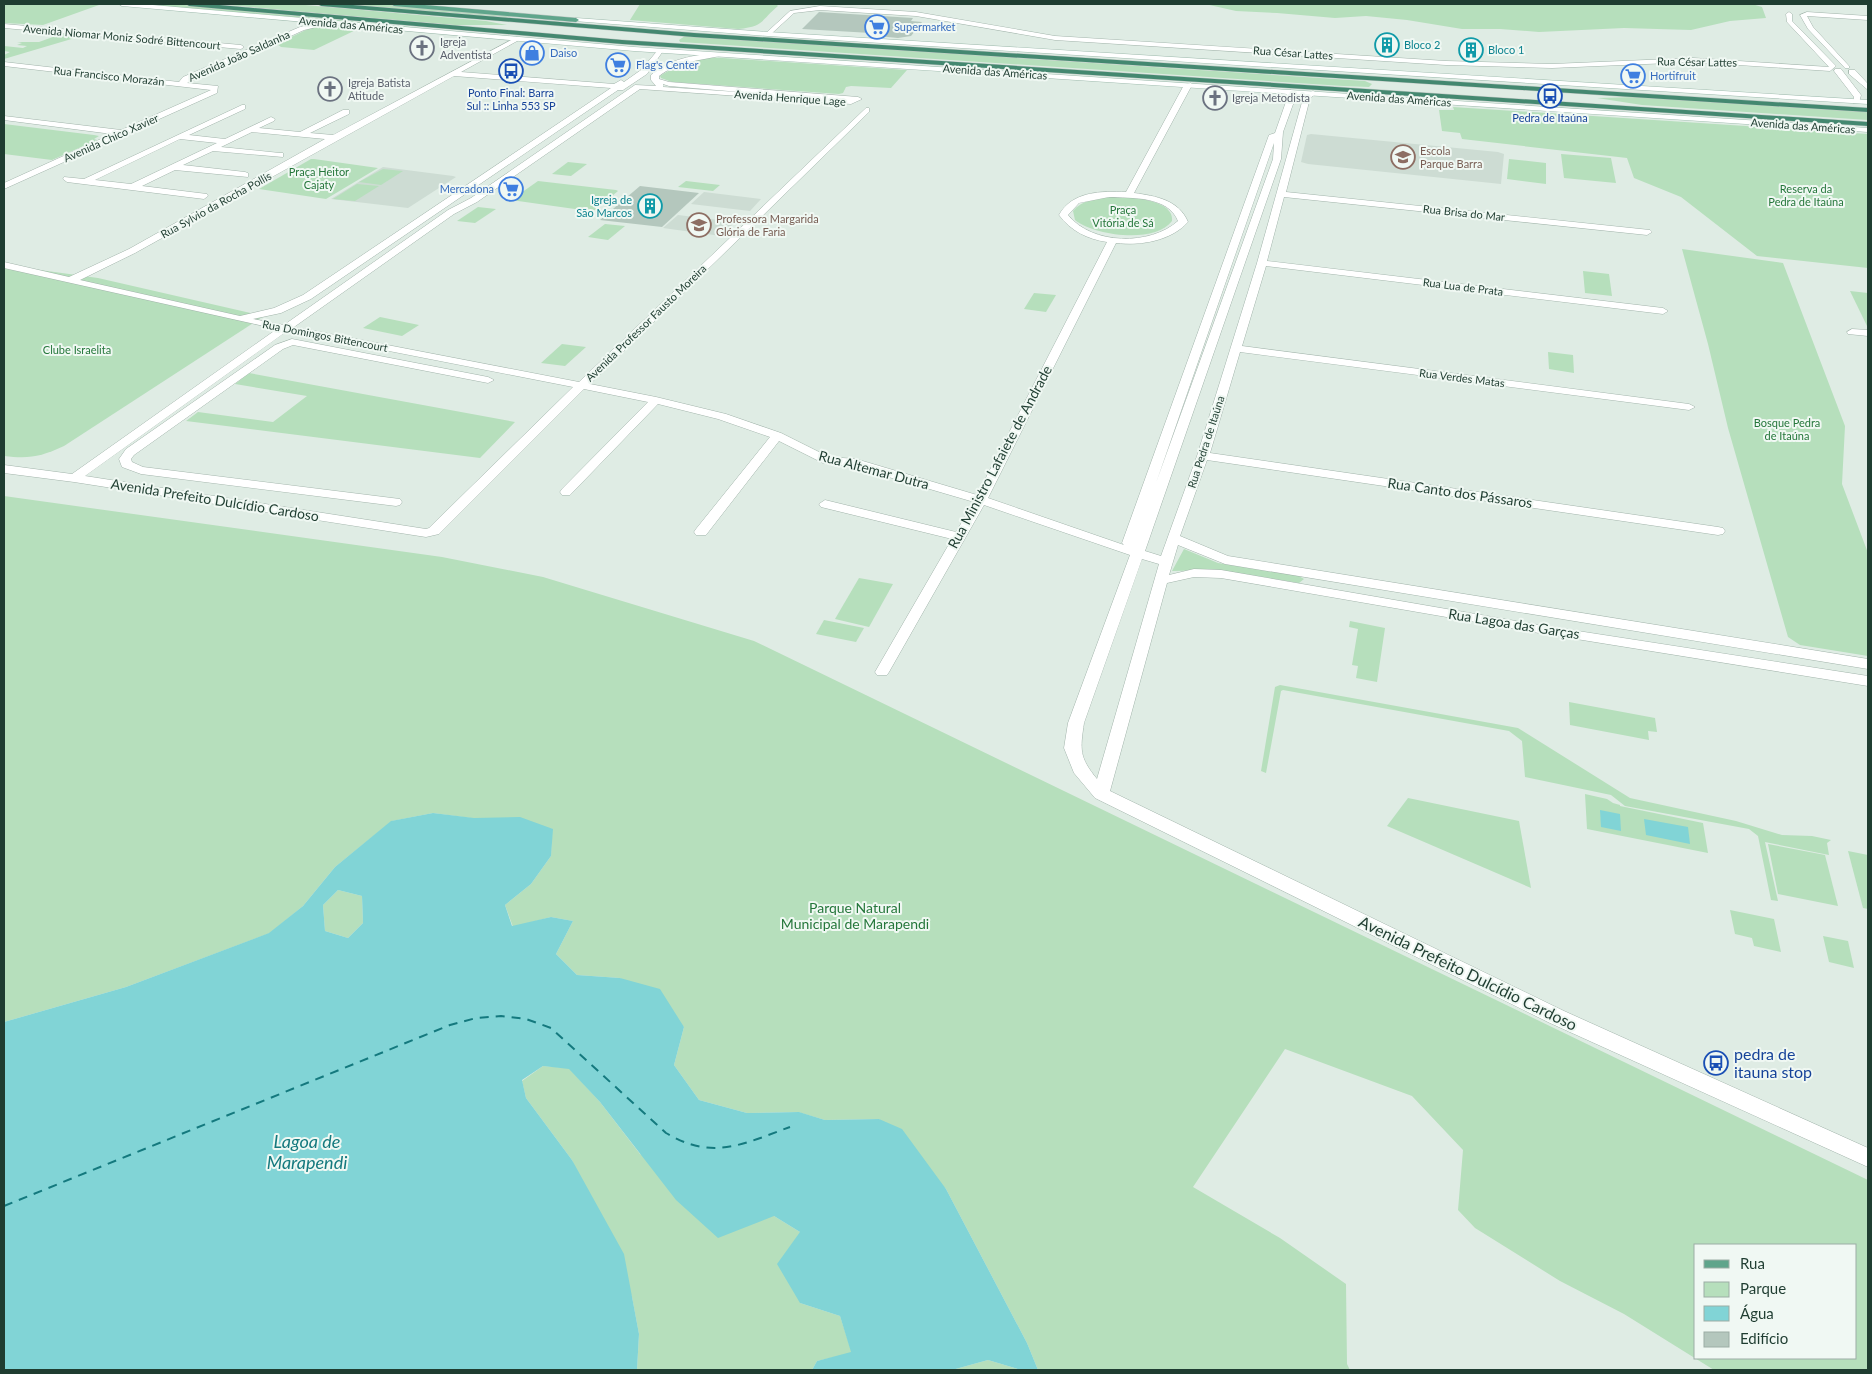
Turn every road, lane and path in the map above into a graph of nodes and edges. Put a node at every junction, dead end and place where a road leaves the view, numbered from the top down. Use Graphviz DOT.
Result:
graph roads {
  1 [pos="122,4"];
  2 [pos="189,4"];
  3 [pos="321,4"];
  4 [pos="394,4"];
  5 [pos="1801,4"];
  6 [pos="1787,10"];
  7 [pos="1804,14"];
  8 [pos="472,18"];
  9 [pos="1868,18"];
  10 [pos="296,20"];
  11 [pos="576,20"];
  12 [pos="327,23"];
  13 [pos="408,24"];
  14 [pos="646,25"];
  15 [pos="4,26"];
  16 [pos="714,30"];
  17 [pos="654,32"];
  18 [pos="680,34"];
  19 [pos="768,34"];
  20 [pos="467,35"];
  21 [pos="258,40"];
  22 [pos="517,40"];
  23 [pos="860,40"];
  24 [pos="270,41"];
  25 [pos="640,43"];
  26 [pos="241,47"];
  27 [pos="614,48"];
  28 [pos="663,48"];
  29 [pos="941,50"];
  30 [pos="1286,53"];
  31 [pos="718,55"];
  32 [pos="1284,61"];
  33 [pos="841,62"];
  34 [pos="935,63"];
  35 [pos="4,64"];
  36 [pos="1157,64"];
  37 [pos="1254,64"];
  38 [pos="650,65"];
  39 [pos="668,66"];
  40 [pos="1833,68"];
  41 [pos="1331,69"];
  42 [pos="1853,69"];
  43 [pos="464,70"];
  44 [pos="1048,70"];
  45 [pos="454,74"];
  46 [pos="1436,76"];
  47 [pos="1382,78"];
  48 [pos="655,80"];
  49 [pos="1407,80"];
  50 [pos="164,81"];
  51 [pos="182,83"];
  52 [pos="1177,84"];
  53 [pos="1188,85"];
  54 [pos="616,87"];
  55 [pos="1620,87"];
  56 [pos="215,88"];
  57 [pos="1868,88"];
  58 [pos="658,89"];
  59 [pos="1270,90"];
  60 [pos="1288,92"];
  61 [pos="1383,92"];
  62 [pos="1313,93"];
  63 [pos="628,94"];
  64 [pos="1409,94"];
  65 [pos="1727,101"];
  66 [pos="1856,101"];
  67 [pos="1445,102"];
  68 [pos="1868,102"];
  69 [pos="242,107"];
  70 [pos="866,110"];
  71 [pos="1868,110"];
  72 [pos="1583,111"];
  73 [pos="346,112"];
  74 [pos="1722,115"];
  75 [pos="4,118"];
  76 [pos="271,119"];
  77 [pos="1868,124"];
  78 [pos="1280,128"];
  79 [pos="249,129"];
  80 [pos="1298,130"];
  81 [pos="1868,130"];
  82 [pos="124,133"];
  83 [pos="300,135"];
  84 [pos="180,137"];
  85 [pos="334,138"];
  86 [pos="224,141"];
  87 [pos="212,148"];
  88 [pos="280,155"];
  89 [pos="175,167"];
  90 [pos="245,176"];
  91 [pos="67,178"];
  92 [pos="86,181"];
  93 [pos="6,183"];
  94 [pos="133,187"];
  95 [pos="1281,194"];
  96 [pos="1129,195"];
  97 [pos="204,196"];
  98 [pos="1647,232"];
  99 [pos="1113,239"];
  100 [pos="1262,263"];
  101 [pos="4,265"];
  102 [pos="71,280"];
  103 [pos="1664,310"];
  104 [pos="234,318"];
  105 [pos="287,328"];
  106 [pos="1852,332"];
  107 [pos="1868,334"];
  108 [pos="1235,348"];
  109 [pos="488,380"];
  110 [pos="580,386"];
  111 [pos="186,396"];
  112 [pos="656,400"];
  113 [pos="202,401"];
  114 [pos="1689,407"];
  115 [pos="777,436"];
  116 [pos="1203,456"];
  117 [pos="4,469"];
  118 [pos="74,478"];
  119 [pos="566,492"];
  120 [pos="981,500"];
  121 [pos="396,502"];
  122 [pos="825,504"];
  123 [pos="1718,531"];
  124 [pos="701,532"];
  125 [pos="426,533"];
  126 [pos="959,537"];
  127 [pos="1173,538"];
  128 [pos="1131,551"];
  129 [pos="1166,562"];
  130 [pos="1160,581"];
  131 [pos="1868,664"];
  132 [pos="882,672"];
  133 [pos="1868,681"];
  134 [pos="1072,764"];
  135 [pos="1100,794"];
  136 [pos="1868,1158"];
  1 -- 10 [label="street, Avenida das Américas"];
  2 -- 13 [label="highway, Avenida das Américas"];
  3 -- 8 [label="highway, Avenida das Américas"];
  4 -- 11 [label="main road, Avenida das Américas"];
  5 -- 7 [label="street"];
  6 -- 7 [label="street"];
  6 -- 40 [label="street"];
  7 -- 9 [label="street"];
  7 -- 42 [label="street"];
  8 -- 11 [label="highway"];
  8 -- 17 [label="highway, Avenida das Américas"];
  10 -- 12 [label="street, Avenida das Américas"];
  10 -- 21 [label="street, Avenida João Saldanha"];
  11 -- 14 [label="street, Avenida das Américas"];
  12 -- 20 [label="street, Avenida das Américas"];
  12 -- 24 [label="street, Avenida João Saldanha"];
  13 -- 20 [label="highway"];
  13 -- 25 [label="highway, Avenida das Américas"];
  14 -- 16 [label="street, Avenida das Américas"];
  14 -- 17 [label="highway"];
  15 -- 26 [label="street, Avenida Niomar Moniz Sodré Bittencourt"];
  16 -- 18 [label="highway"];
  16 -- 19 [label="street, Avenida das Américas"];
  17 -- 18 [label="highway, Avenida das Américas"];
  17 -- 25 [label="highway"];
  18 -- 28 [label="highway"];
  18 -- 29 [label="highway, Avenida das Américas"];
  19 -- 23 [label="street, Avenida das Américas"];
  19 -- 30 [label="street, Rua César Lattes"];
  20 -- 22 [label="street, Avenida das Américas"];
  21 -- 24 [label="street"];
  21 -- 26 [label="street, Avenida João Saldanha"];
  22 -- 27 [label="street, Avenida das Américas"];
  22 -- 43 [label="street, Rua Sylvio da Rocha Pollis"];
  23 -- 29 [label="highway"];
  23 -- 37 [label="street, Avenida das Américas"];
  24 -- 51 [label="street, Avenida João Saldanha"];
  25 -- 27 [label="highway"];
  25 -- 28 [label="highway, Avenida das Américas"];
  26 -- 50 [label="street, Avenida João Saldanha"];
  27 -- 28 [label="street, Avenida das Américas"];
  28 -- 31 [label="street, Avenida das Américas"];
  28 -- 34 [label="highway, Avenida das Américas"];
  28 -- 38 [label="street"];
  29 -- 36 [label="highway, Avenida das Américas"];
  30 -- 32 [label="street"];
  30 -- 40 [label="street, Rua César Lattes"];
  31 -- 33 [label="street, Avenida das Américas"];
  31 -- 39 [label="street"];
  33 -- 34 [label="highway"];
  33 -- 52 [label="street, Avenida das Américas"];
  34 -- 44 [label="highway, Avenida das Américas"];
  35 -- 50 [label="street, Rua Francisco Morazán"];
  36 -- 37 [label="highway"];
  36 -- 47 [label="highway, Avenida das Américas"];
  37 -- 41 [label="street, Avenida das Américas"];
  38 -- 39 [label="street"];
  38 -- 54 [label="street"];
  39 -- 48 [label="street"];
  40 -- 42 [label="street, Rua César Lattes"];
  40 -- 66 [label="street"];
  41 -- 46 [label="street, Avenida das Américas"];
  41 -- 47 [label="highway"];
  42 -- 57 [label="street"];
  43 -- 45 [label="street, Rua Sylvio da Rocha Pollis"];
  43 -- 54 [label="street"];
  44 -- 52 [label="highway"];
  44 -- 61 [label="highway, Avenida das Américas"];
  45 -- 54 [label="street"];
  45 -- 85 [label="street, Rua Sylvio da Rocha Pollis"];
  46 -- 49 [label="highway"];
  46 -- 55 [label="street, Avenida das Américas"];
  47 -- 49 [label="highway, Avenida das Américas"];
  47 -- 61 [label="highway"];
  48 -- 58 [label="street"];
  48 -- 58 [label="street, Avenida Henrique Lage"];
  49 -- 64 [label="highway"];
  49 -- 65 [label="highway, Avenida das Américas"];
  50 -- 51 [label="street, Rua Francisco Morazán"];
  51 -- 56 [label="street, Rua Francisco Morazán"];
  52 -- 53 [label="street, Avenida das Américas"];
  53 -- 59 [label="street, Avenida das Américas"];
  53 -- 96 [label="street"];
  54 -- 104 [label="street"];
  55 -- 65 [label="highway"];
  55 -- 66 [label="street, Avenida das Américas"];
  56 -- 82 [label="street, Avenida Chico Xavier"];
  58 -- 63 [label="street"];
  58 -- 63 [label="street, Avenida Henrique Lage"];
  59 -- 60 [label="street, Avenida das Américas"];
  59 -- 61 [label="highway"];
  60 -- 62 [label="street, Avenida das Américas"];
  60 -- 78 [label="street"];
  61 -- 64 [label="highway, Avenida das Américas"];
  62 -- 67 [label="street, Avenida das Américas"];
  62 -- 80 [label="street, Rua Pedra de Itaúna"];
  63 -- 105 [label="street"];
  64 -- 67 [label="highway"];
  64 -- 74 [label="highway, Avenida das Américas"];
  65 -- 71 [label="highway, Avenida das Américas"];
  66 -- 68 [label="street, Avenida das Américas"];
  67 -- 72 [label="street, Avenida das Américas"];
  69 -- 84 [label="street"];
  70 -- 110 [label="street, Avenida Professor Fausto Moreira"];
  72 -- 74 [label="highway"];
  72 -- 81 [label="street, Avenida das Américas"];
  73 -- 83 [label="street"];
  74 -- 77 [label="highway, Avenida das Américas"];
  75 -- 82 [label="street"];
  76 -- 79 [label="street"];
  78 -- 80 [label="street"];
  78 -- 128 [label="street"];
  79 -- 83 [label="street"];
  79 -- 86 [label="street"];
  80 -- 95 [label="street, Rua Pedra de Itaúna"];
  82 -- 93 [label="street, Avenida Chico Xavier"];
  83 -- 85 [label="street"];
  84 -- 86 [label="street"];
  84 -- 92 [label="street"];
  85 -- 102 [label="street, Rua Sylvio da Rocha Pollis"];
  86 -- 87 [label="street"];
  87 -- 88 [label="street"];
  87 -- 89 [label="street"];
  89 -- 90 [label="street"];
  89 -- 94 [label="street"];
  91 -- 92 [label="street"];
  92 -- 94 [label="street"];
  94 -- 97 [label="street"];
  95 -- 98 [label="street, Rua Brisa do Mar"];
  95 -- 100 [label="street, Rua Pedra de Itaúna"];
  96 -- 99 [label="street"];
  96 -- 99 [label="street"];
  99 -- 120 [label="street, Rua Ministro Lafaiete de Andrade"];
  100 -- 103 [label="street, Rua Lua de Prata"];
  100 -- 108 [label="street, Rua Pedra de Itaúna"];
  101 -- 102 [label="street"];
  102 -- 104 [label="street, Rua Domingos Bittencourt"];
  104 -- 105 [label="street, Rua Domingos Bittencourt"];
  105 -- 110 [label="street, Rua Domingos Bittencourt"];
  105 -- 111 [label="street"];
  106 -- 107 [label="street"];
  108 -- 114 [label="street, Rua Verdes Matas"];
  108 -- 116 [label="street, Rua Pedra de Itaúna"];
  109 -- 113 [label="street"];
  110 -- 112 [label="street, Rua Altemar Dutra"];
  110 -- 125 [label="street, Avenida Professor Fausto Moreira"];
  111 -- 113 [label="street"];
  111 -- 118 [label="street"];
  112 -- 115 [label="street, Rua Altemar Dutra"];
  112 -- 119 [label="street"];
  113 -- 121 [label="street"];
  115 -- 120 [label="street, Rua Altemar Dutra"];
  115 -- 124 [label="street"];
  116 -- 123 [label="street, Rua Canto dos Pássaros"];
  116 -- 127 [label="street, Rua Pedra de Itaúna"];
  117 -- 118 [label="street, Avenida Prefeito Dulcídio Cardoso"];
  118 -- 125 [label="street, Avenida Prefeito Dulcídio Cardoso"];
  120 -- 126 [label="street, Rua Ministro Lafaiete de Andrade"];
  120 -- 128 [label="street, Rua Altemar Dutra"];
  122 -- 126 [label="street"];
  126 -- 132 [label="street, Rua Ministro Lafaiete de Andrade"];
  127 -- 129 [label="street, Rua Pedra de Itaúna"];
  127 -- 131 [label="street, Rua Lagoa das Garças"];
  128 -- 129 [label="street, Rua Altemar Dutra"];
  128 -- 134 [label="street"];
  128 -- 134 [label="street"];
  129 -- 130 [label="street, Rua Pedra de Itaúna"];
  130 -- 133 [label="street, Rua Lagoa das Garças"];
  130 -- 135 [label="street, Rua Pedra de Itaúna"];
  134 -- 135 [label="street, Avenida Prefeito Dulcídio Cardoso"];
  135 -- 136 [label="street, Avenida Prefeito Dulcídio Cardoso"];
}
